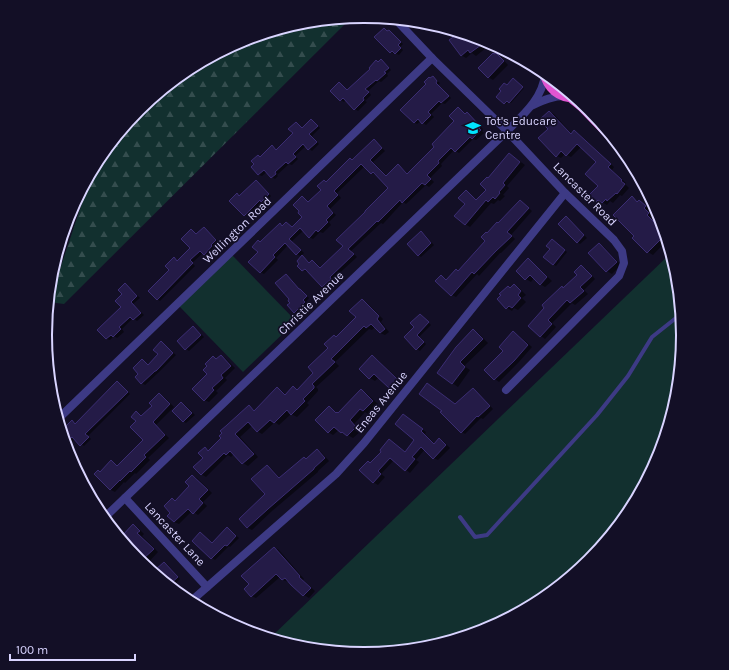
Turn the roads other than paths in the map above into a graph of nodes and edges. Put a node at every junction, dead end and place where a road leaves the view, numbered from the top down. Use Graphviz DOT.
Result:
graph roads {
  1 [pos="401,26"];
  2 [pos="432,58"];
  3 [pos="544,80"];
  4 [pos="550,84"];
  5 [pos="563,95"];
  6 [pos="566,97"];
  7 [pos="533,105"];
  8 [pos="507,131"];
  9 [pos="565,193"];
  10 [pos="676,318"];
  11 [pos="506,390"];
  12 [pos="63,415"];
  13 [pos="125,498"];
  14 [pos="109,513"];
  15 [pos="460,517"];
  16 [pos="207,587"];
  17 [pos="196,597"];
  1 -- 2 [label="street, Lancaster Road"];
  2 -- 8 [label="street, Lancaster Road"];
  2 -- 12 [label="street, Wellington Road"];
  3 -- 7 [label="street, Christie Avenue"];
  4 -- 5 [label="highway"];
  6 -- 7 [label="street, Christie Avenue"];
  7 -- 8 [label="street, Christie Avenue"];
  8 -- 9 [label="street, Lancaster Road"];
  8 -- 13 [label="street, Christie Avenue"];
  9 -- 11 [label="street, Lancaster Road"];
  9 -- 16 [label="street, Eneas Avenue"];
  10 -- 15 [label="lane"];
  13 -- 14 [label="street, Christie Avenue"];
  13 -- 16 [label="street, Lancaster Lane"];
  16 -- 17 [label="street, Eneas Avenue"];
}
